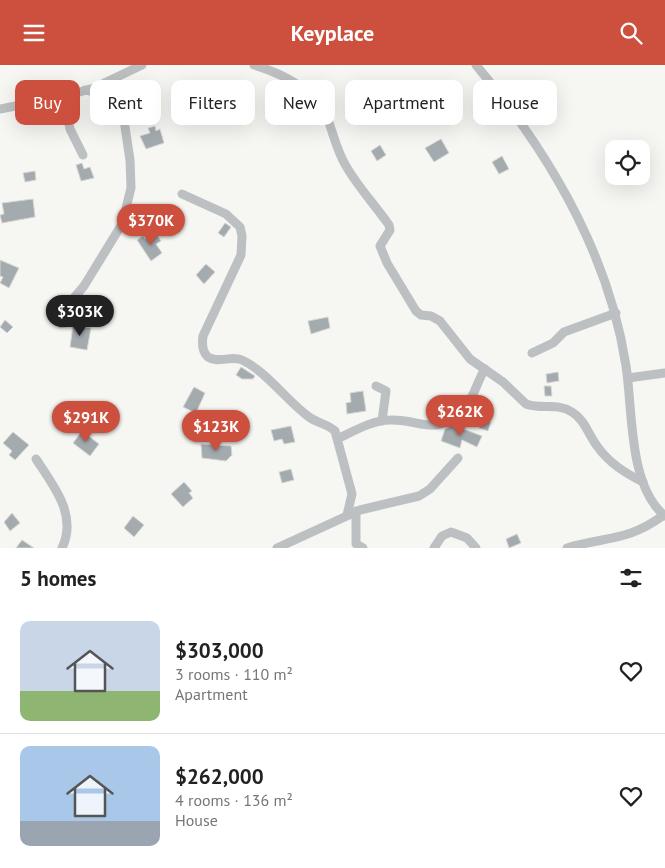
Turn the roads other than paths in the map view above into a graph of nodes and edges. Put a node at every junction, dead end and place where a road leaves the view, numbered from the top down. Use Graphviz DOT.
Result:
graph roads {
  1 [pos="142,65"];
  2 [pos="254,65"];
  3 [pos="476,65"];
  4 [pos="85,91"];
  5 [pos="80,92"];
  6 [pos="15,106"];
  7 [pos="0,109"];
  8 [pos="69,125"];
  9 [pos="83,155"];
  10 [pos="182,194"];
  11 [pos="73,299"];
  12 [pos="616,313"];
  13 [pos="532,353"];
  14 [pos="486,369"];
  15 [pos="665,373"];
  16 [pos="628,377"];
  17 [pos="376,386"];
  18 [pos="382,421"];
  19 [pos="339,438"];
  20 [pos="458,458"];
  21 [pos="36,459"];
  22 [pos="643,482"];
  23 [pos="352,513"];
  24 [pos="664,516"];
  25 [pos="62,548"];
  26 [pos="277,548"];
  27 [pos="363,548"];
  28 [pos="434,548"];
  29 [pos="476,548"];
  30 [pos="568,548"];
  1 -- 4 [label="street"];
  2 -- 14 [label="street"];
  3 -- 12 [label="street"];
  4 -- 5 [label="street"];
  4 -- 11 [label="street"];
  6 -- 7 [label="street"];
  8 -- 9 [label="street"];
  10 -- 19 [label="street"];
  12 -- 13 [label="street"];
  12 -- 16 [label="street"];
  14 -- 18 [label="street"];
  14 -- 22 [label="street"];
  15 -- 16 [label="street"];
  16 -- 22 [label="street"];
  17 -- 18 [label="street"];
  18 -- 19 [label="street"];
  19 -- 23 [label="street"];
  20 -- 23 [label="street"];
  21 -- 25 [label="street"];
  22 -- 24 [label="street"];
  23 -- 26 [label="street"];
  23 -- 27 [label="street"];
  24 -- 30 [label="street"];
  28 -- 29 [label="street"];
}
